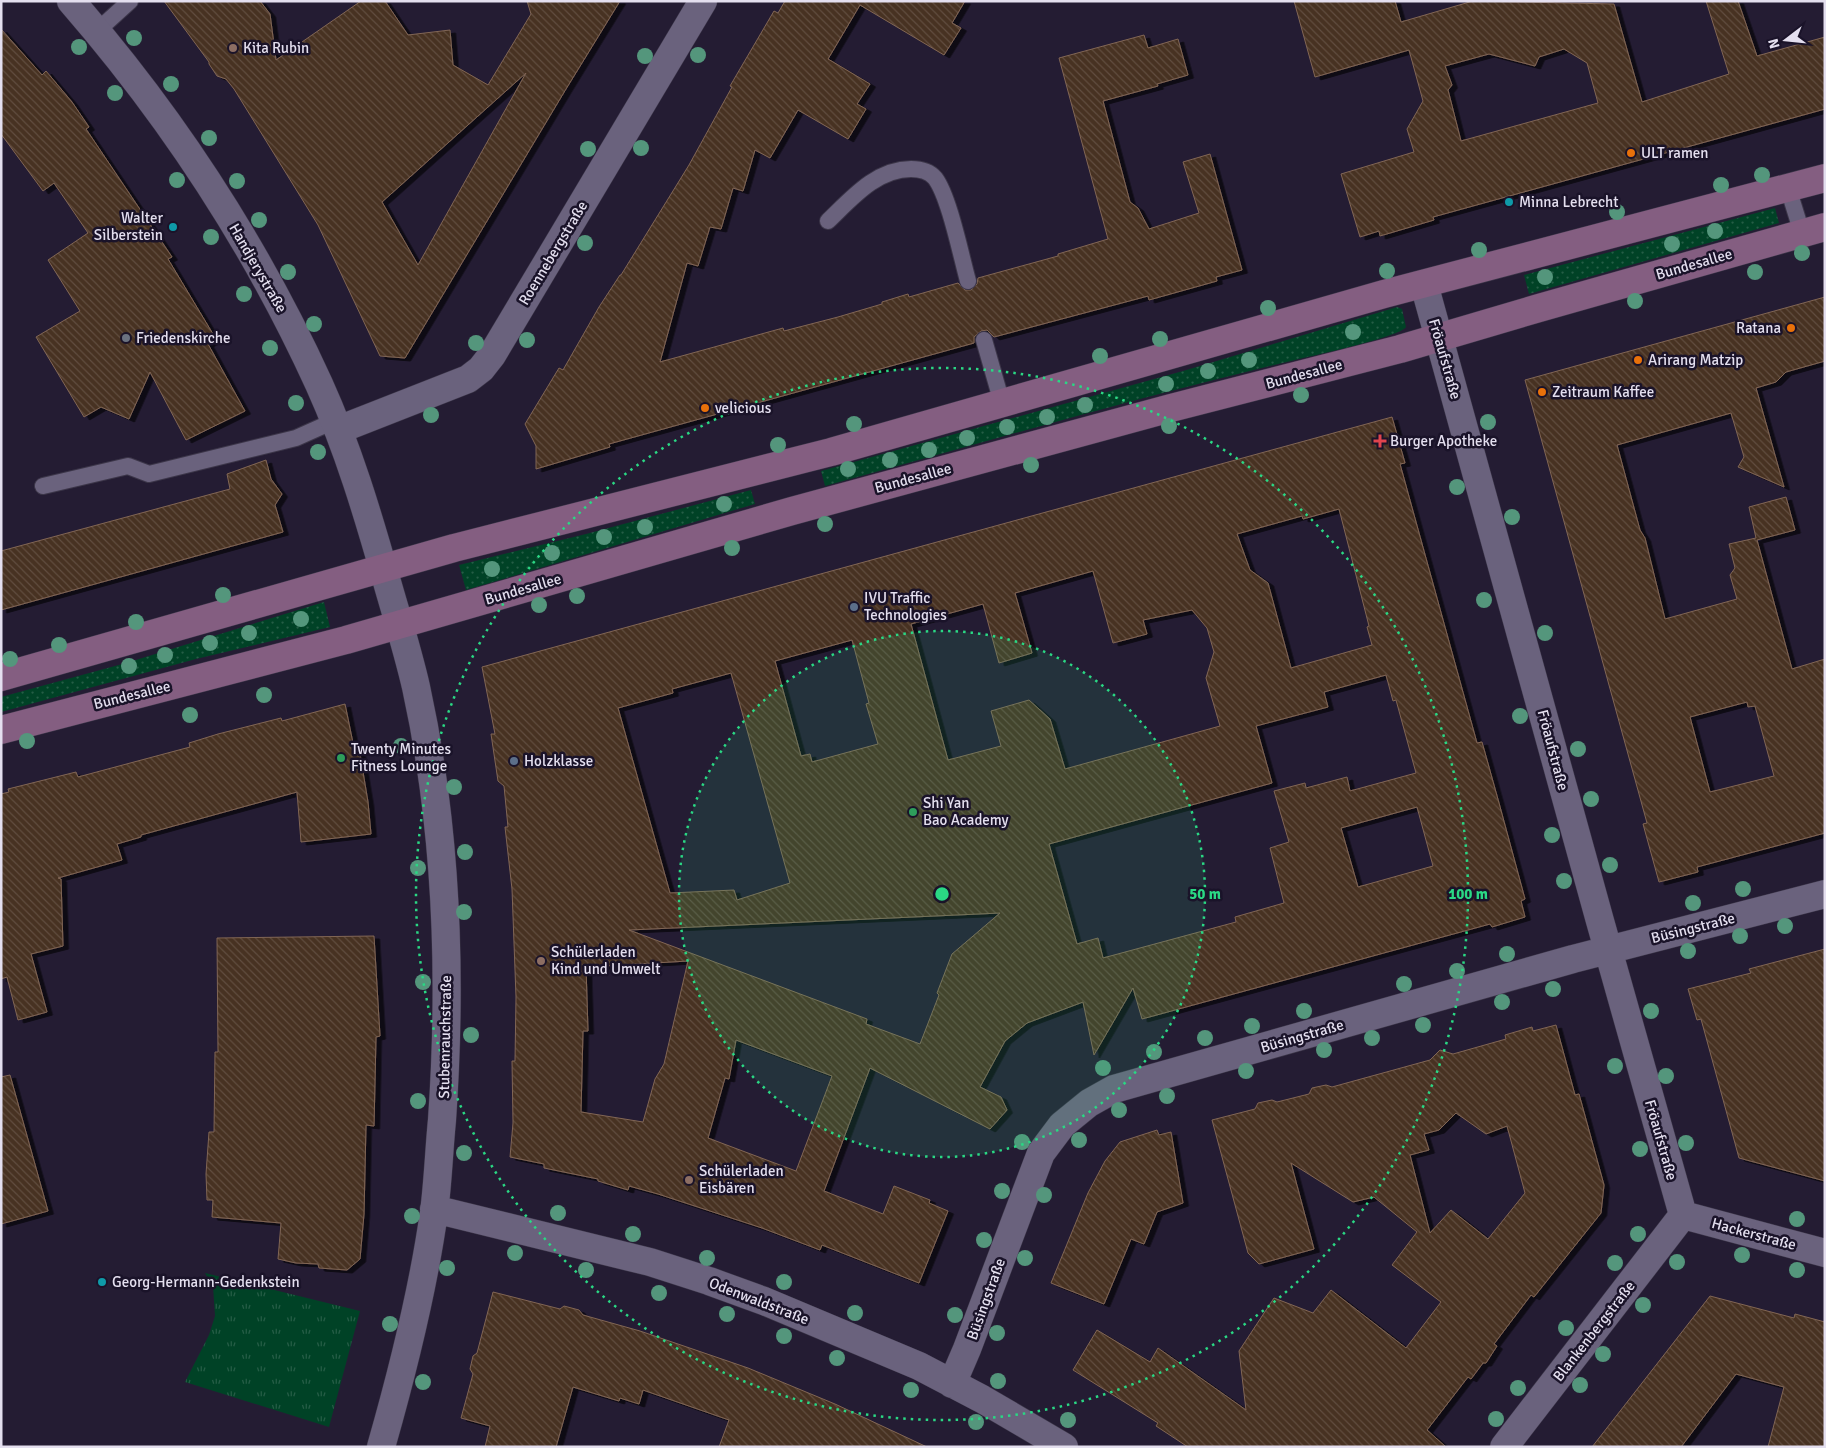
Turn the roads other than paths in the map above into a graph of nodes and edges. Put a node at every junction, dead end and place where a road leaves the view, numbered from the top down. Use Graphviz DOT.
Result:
graph roads {
  1 [pos="71,1"];
  2 [pos="130,1"];
  3 [pos="703,1"];
  4 [pos="97,31"];
  5 [pos="1825,178"];
  6 [pos="1788,188"];
  7 [pos="828,221"];
  8 [pos="1813,230"];
  9 [pos="968,281"];
  10 [pos="1424,284"];
  11 [pos="1440,338"];
  12 [pos="984,340"];
  13 [pos="1002,403"];
  14 [pos="336,425"];
  15 [pos="43,486"];
  16 [pos="383,568"];
  17 [pos="399,624"];
  18 [pos="1,677"];
  19 [pos="1,730"];
  20 [pos="1825,894"];
  21 [pos="1608,950"];
  22 [pos="434,1209"];
  23 [pos="1683,1215"];
  24 [pos="1825,1253"];
  25 [pos="952,1384"];
  26 [pos="380,1447"];
  27 [pos="1064,1447"];
  28 [pos="1504,1447"];
  1 -- 4 [label="street, Handjerystraße"];
  2 -- 4 [label="lane"];
  3 -- 14 [label="street, Roennebergstraße"];
  4 -- 14 [label="street, Handjerystraße"];
  5 -- 6 [label="street"];
  6 -- 8 [label="lane"];
  6 -- 10 [label="street"];
  7 -- 9 [label="lane"];
  8 -- 11 [label="street, Bundesallee"];
  10 -- 11 [label="street, Fröaufstraße"];
  10 -- 13 [label="street"];
  11 -- 17 [label="street, Bundesallee"];
  11 -- 21 [label="street, Fröaufstraße"];
  12 -- 13 [label="lane"];
  13 -- 16 [label="street"];
  14 -- 15 [label="lane"];
  14 -- 16 [label="street, Handjerystraße"];
  16 -- 17 [label="street, Stubenrauchstraße"];
  16 -- 18 [label="street"];
  17 -- 19 [label="street, Bundesallee"];
  17 -- 22 [label="street, Stubenrauchstraße"];
  20 -- 21 [label="street, Büsingstraße"];
  21 -- 23 [label="street, Fröaufstraße"];
  21 -- 25 [label="street, Büsingstraße"];
  22 -- 25 [label="street, Odenwaldstraße"];
  22 -- 26 [label="street, Stubenrauchstraße"];
  23 -- 24 [label="street, Hackerstraße"];
  23 -- 28 [label="street, Blankenbergstraße"];
  25 -- 27 [label="street, Odenwaldstraße"];
}
